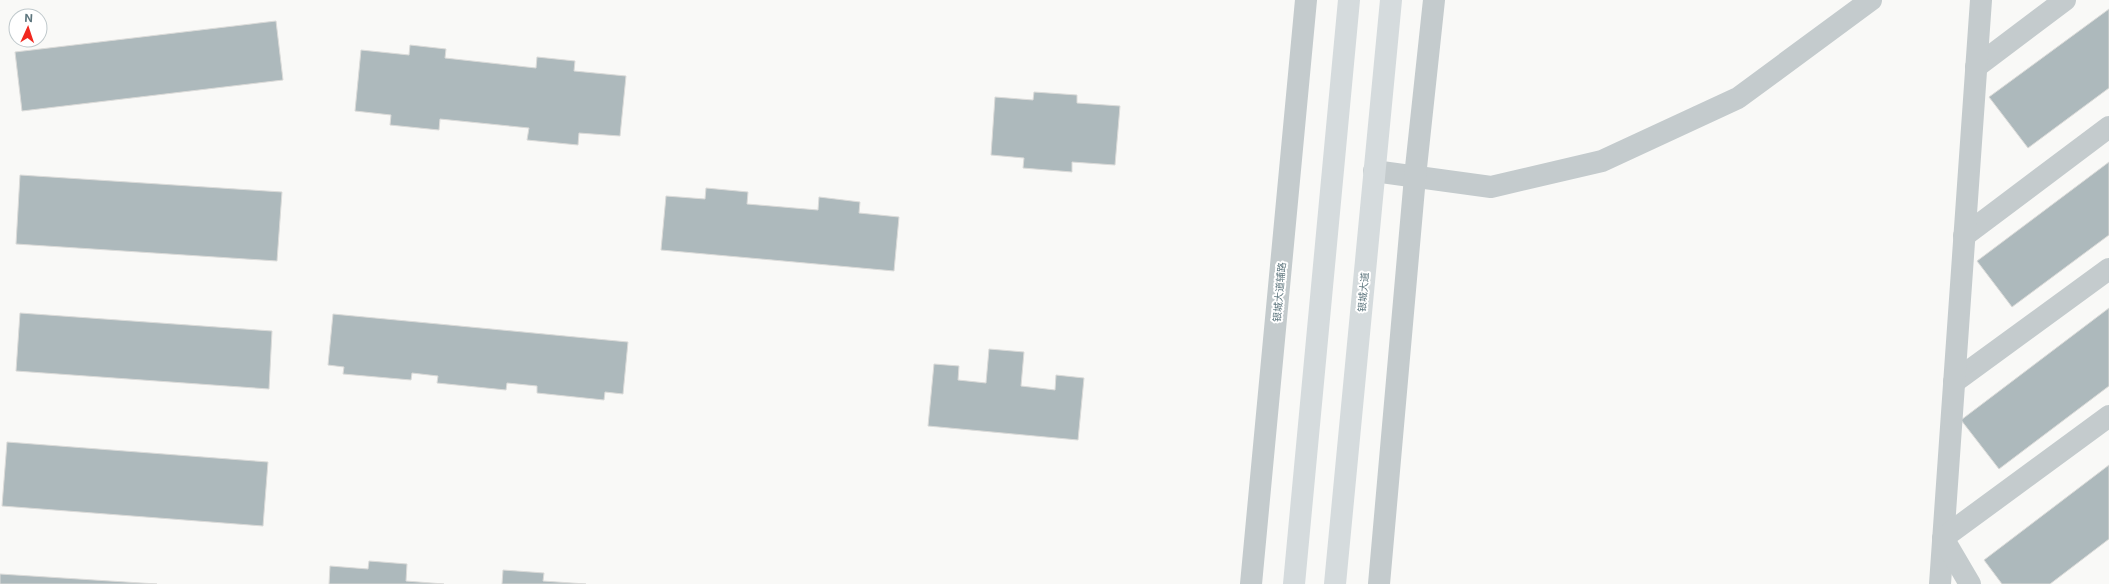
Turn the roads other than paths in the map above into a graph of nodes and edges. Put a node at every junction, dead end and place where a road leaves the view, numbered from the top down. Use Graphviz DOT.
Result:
graph roads {
  1 [pos="1306,0"];
  2 [pos="1349,0"];
  3 [pos="1391,0"];
  4 [pos="1434,0"];
  5 [pos="1871,0"];
  6 [pos="1981,0"];
  7 [pos="2065,0"];
  8 [pos="1976,67"];
  9 [pos="2109,127"];
  10 [pos="1374,171"];
  11 [pos="1415,177"];
  12 [pos="1964,236"];
  13 [pos="2109,269"];
  14 [pos="1954,382"];
  15 [pos="2109,416"];
  16 [pos="1943,538"];
  17 [pos="1251,584"];
  18 [pos="1294,584"];
  19 [pos="1335,584"];
  20 [pos="1379,584"];
  21 [pos="1940,584"];
  22 [pos="1970,584"];
  1 -- 17 [label="street, 银城大道辅路"];
  2 -- 18 [label="main road"];
  3 -- 10 [label="main road, 银城大道"];
  4 -- 11 [label="street"];
  5 -- 11 [label="street"];
  6 -- 8 [label="street"];
  7 -- 8 [label="street"];
  8 -- 12 [label="street"];
  9 -- 12 [label="street"];
  10 -- 11 [label="street"];
  10 -- 19 [label="main road, 银城大道"];
  11 -- 20 [label="street"];
  12 -- 14 [label="street"];
  13 -- 14 [label="street"];
  14 -- 16 [label="street"];
  15 -- 16 [label="street"];
  16 -- 21 [label="street"];
  16 -- 22 [label="street"];
}
